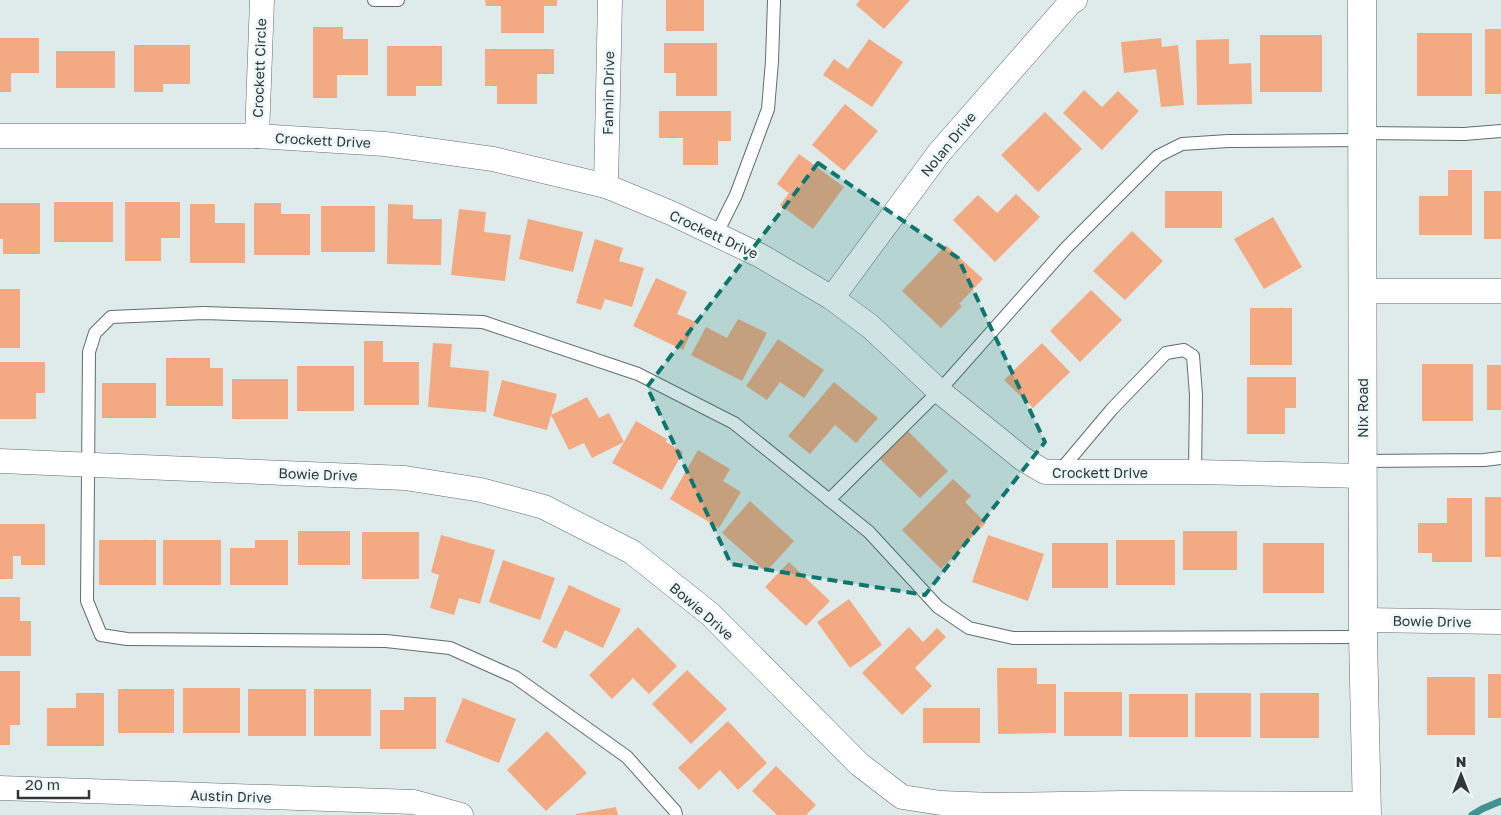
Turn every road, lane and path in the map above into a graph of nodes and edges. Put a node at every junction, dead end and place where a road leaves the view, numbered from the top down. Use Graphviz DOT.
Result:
graph roads {
  1 [pos="262,0"];
  2 [pos="374,0"];
  3 [pos="398,0"];
  4 [pos="610,0"];
  5 [pos="774,0"];
  6 [pos="1076,0"];
  7 [pos="1362,0"];
  8 [pos="1501,131"];
  9 [pos="0,136"];
  10 [pos="257,136"];
  11 [pos="1362,137"];
  12 [pos="606,186"];
  13 [pos="716,235"];
  14 [pos="1362,291"];
  15 [pos="1501,291"];
  16 [pos="832,298"];
  17 [pos="939,391"];
  18 [pos="1501,458"];
  19 [pos="0,462"];
  20 [pos="89,465"];
  21 [pos="1363,469"];
  22 [pos="1059,472"];
  23 [pos="1195,472"];
  24 [pos="829,500"];
  25 [pos="1501,622"];
  26 [pos="1363,629"];
  27 [pos="0,788"];
  28 [pos="1367,809"];
  29 [pos="461,815"];
  30 [pos="676,815"];
  1 -- 10 [label="street, Crockett Circle"];
  2 -- 3 [label="lane"];
  4 -- 12 [label="street, Fannin Drive"];
  5 -- 13 [label="lane"];
  6 -- 16 [label="street, Nolan Drive"];
  7 -- 11 [label="street, Nix Road"];
  8 -- 11 [label="lane"];
  9 -- 10 [label="street, Crockett Drive"];
  10 -- 12 [label="street, Crockett Drive"];
  11 -- 14 [label="street, Nix Road"];
  11 -- 17 [label="lane"];
  12 -- 13 [label="street, Crockett Drive"];
  13 -- 16 [label="street, Crockett Drive"];
  14 -- 15 [label="street"];
  14 -- 21 [label="street, Nix Road"];
  16 -- 17 [label="street, Crockett Drive"];
  17 -- 22 [label="street, Crockett Drive"];
  17 -- 24 [label="lane"];
  18 -- 21 [label="lane"];
  19 -- 20 [label="street, Bowie Drive"];
  20 -- 24 [label="lane"];
  20 -- 28 [label="street, Bowie Drive"];
  20 -- 30 [label="lane"];
  21 -- 23 [label="street, Crockett Drive"];
  21 -- 26 [label="street, Nix Road"];
  22 -- 23 [label="street, Crockett Drive"];
  22 -- 23 [label="lane"];
  24 -- 26 [label="lane"];
  25 -- 26 [label="street, Bowie Drive"];
  26 -- 28 [label="street, Nix Road"];
  27 -- 29 [label="street, Austin Drive"];
}
